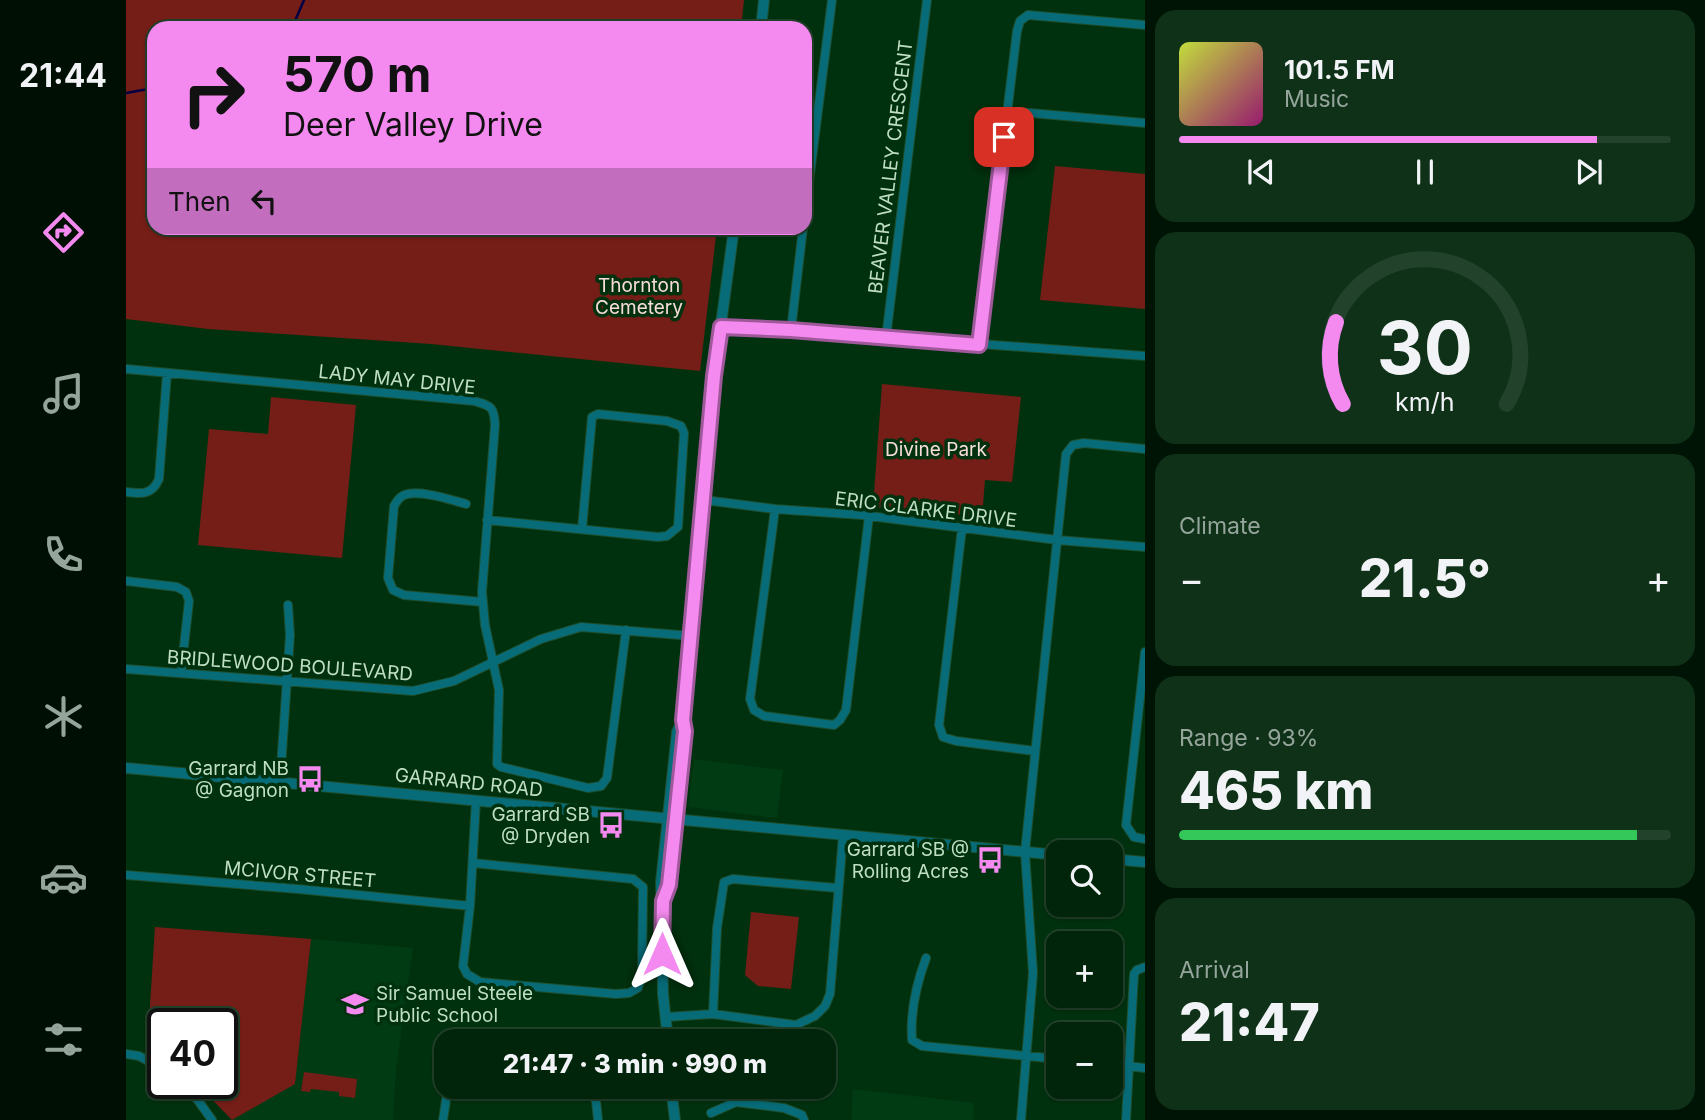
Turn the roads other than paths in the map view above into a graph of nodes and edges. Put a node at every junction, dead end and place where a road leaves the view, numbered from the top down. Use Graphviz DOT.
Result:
graph roads {
  1 [pos="764,0"];
  2 [pos="832,0"];
  3 [pos="927,0"];
  4 [pos="762,21"];
  5 [pos="1145,25"];
  6 [pos="1007,111"];
  7 [pos="1145,123"];
  8 [pos="812,158"];
  9 [pos="733,235"];
  10 [pos="802,235"];
  11 [pos="721,327"];
  12 [pos="791,330"];
  13 [pos="886,338"];
  14 [pos="979,345"];
  15 [pos="1145,356"];
  16 [pos="126,369"];
  17 [pos="167,373"];
  18 [pos="1145,449"];
  19 [pos="126,492"];
  20 [pos="704,500"];
  21 [pos="466,504"];
  22 [pos="775,509"];
  23 [pos="869,516"];
  24 [pos="487,520"];
  25 [pos="962,528"];
  26 [pos="582,529"];
  27 [pos="1057,540"];
  28 [pos="1145,547"];
  29 [pos="126,581"];
  30 [pos="483,603"];
  31 [pos="288,605"];
  32 [pos="626,630"];
  33 [pos="692,636"];
  34 [pos="1145,652"];
  35 [pos="494,662"];
  36 [pos="126,669"];
  37 [pos="181,673"];
  38 [pos="287,682"];
  39 [pos="1035,751"];
  40 [pos="126,768"];
  41 [pos="279,782"];
  42 [pos="476,800"];
  43 [pos="672,820"];
  44 [pos="843,836"];
  45 [pos="1145,839"];
  46 [pos="1025,852"];
  47 [pos="1046,854"];
  48 [pos="1123,860"];
  49 [pos="1145,862"];
  50 [pos="473,863"];
  51 [pos="126,875"];
  52 [pos="837,888"];
  53 [pos="470,906"];
  54 [pos="926,958"];
  55 [pos="1145,967"];
  56 [pos="713,1014"];
  57 [pos="666,1017"];
  58 [pos="667,1029"];
  59 [pos="126,1054"];
  60 [pos="1026,1056"];
  61 [pos="1046,1058"];
  62 [pos="147,1060"];
  63 [pos="1123,1065"];
  64 [pos="1130,1066"];
  65 [pos="1145,1068"];
  66 [pos="197,1099"];
  67 [pos="446,1099"];
  68 [pos="595,1099"];
  69 [pos="672,1099"];
  70 [pos="711,1113"];
  71 [pos="212,1120"];
  72 [pos="443,1120"];
  73 [pos="598,1120"];
  74 [pos="675,1120"];
  75 [pos="804,1120"];
  76 [pos="1021,1120"];
  77 [pos="1126,1120"];
  1 -- 4 [label="street"];
  2 -- 8 [label="street"];
  3 -- 13 [label="street, BEAVER VALLEY CRESCENT"];
  5 -- 6 [label="street"];
  6 -- 7 [label="street"];
  6 -- 14 [label="street"];
  9 -- 11 [label="street"];
  10 -- 12 [label="street"];
  11 -- 12 [label="street"];
  11 -- 20 [label="street"];
  12 -- 13 [label="street"];
  13 -- 14 [label="street"];
  14 -- 15 [label="street"];
  16 -- 17 [label="street, LADY MAY DRIVE"];
  17 -- 19 [label="street"];
  17 -- 24 [label="street, LADY MAY DRIVE"];
  18 -- 27 [label="street"];
  20 -- 22 [label="street, ERIC CLARKE DRIVE"];
  20 -- 33 [label="street"];
  21 -- 30 [label="street"];
  22 -- 23 [label="street, ERIC CLARKE DRIVE"];
  22 -- 23 [label="street"];
  23 -- 25 [label="street, ERIC CLARKE DRIVE"];
  24 -- 26 [label="street"];
  24 -- 30 [label="street, LADY MAY DRIVE"];
  25 -- 27 [label="street, ERIC CLARKE DRIVE"];
  25 -- 39 [label="street"];
  26 -- 26 [label="street"];
  27 -- 28 [label="street, ERIC CLARKE DRIVE"];
  27 -- 39 [label="street"];
  29 -- 37 [label="street"];
  30 -- 35 [label="street, LADY MAY DRIVE"];
  31 -- 38 [label="street"];
  32 -- 33 [label="street, BRIDLEWOOD BOULEVARD"];
  32 -- 35 [label="street, BRIDLEWOOD BOULEVARD"];
  32 -- 35 [label="street, LADY MAY DRIVE"];
  33 -- 43 [label="street"];
  34 -- 45 [label="street"];
  35 -- 38 [label="street, BRIDLEWOOD BOULEVARD"];
  36 -- 37 [label="street, BRIDLEWOOD BOULEVARD"];
  37 -- 38 [label="street, BRIDLEWOOD BOULEVARD"];
  38 -- 41 [label="street"];
  39 -- 46 [label="street"];
  40 -- 41 [label="street, GARRARD ROAD"];
  41 -- 42 [label="street, GARRARD ROAD"];
  42 -- 43 [label="street, GARRARD ROAD"];
  42 -- 50 [label="street"];
  43 -- 44 [label="street, GARRARD ROAD"];
  43 -- 57 [label="street"];
  44 -- 46 [label="street, GARRARD ROAD"];
  44 -- 52 [label="street"];
  46 -- 47 [label="street, GARRARD ROAD"];
  46 -- 60 [label="street"];
  48 -- 49 [label="street"];
  50 -- 53 [label="street"];
  50 -- 53 [label="street"];
  51 -- 53 [label="street, MCIVOR STREET"];
  52 -- 56 [label="street"];
  52 -- 56 [label="street"];
  54 -- 60 [label="street"];
  55 -- 64 [label="street"];
  56 -- 57 [label="street"];
  57 -- 58 [label="street"];
  59 -- 62 [label="street"];
  60 -- 61 [label="street"];
  60 -- 76 [label="street"];
  63 -- 64 [label="street"];
  64 -- 65 [label="street"];
  64 -- 77 [label="street"];
  66 -- 71 [label="street"];
  67 -- 72 [label="street"];
  68 -- 73 [label="street"];
  69 -- 74 [label="street"];
  70 -- 75 [label="street"];
}
